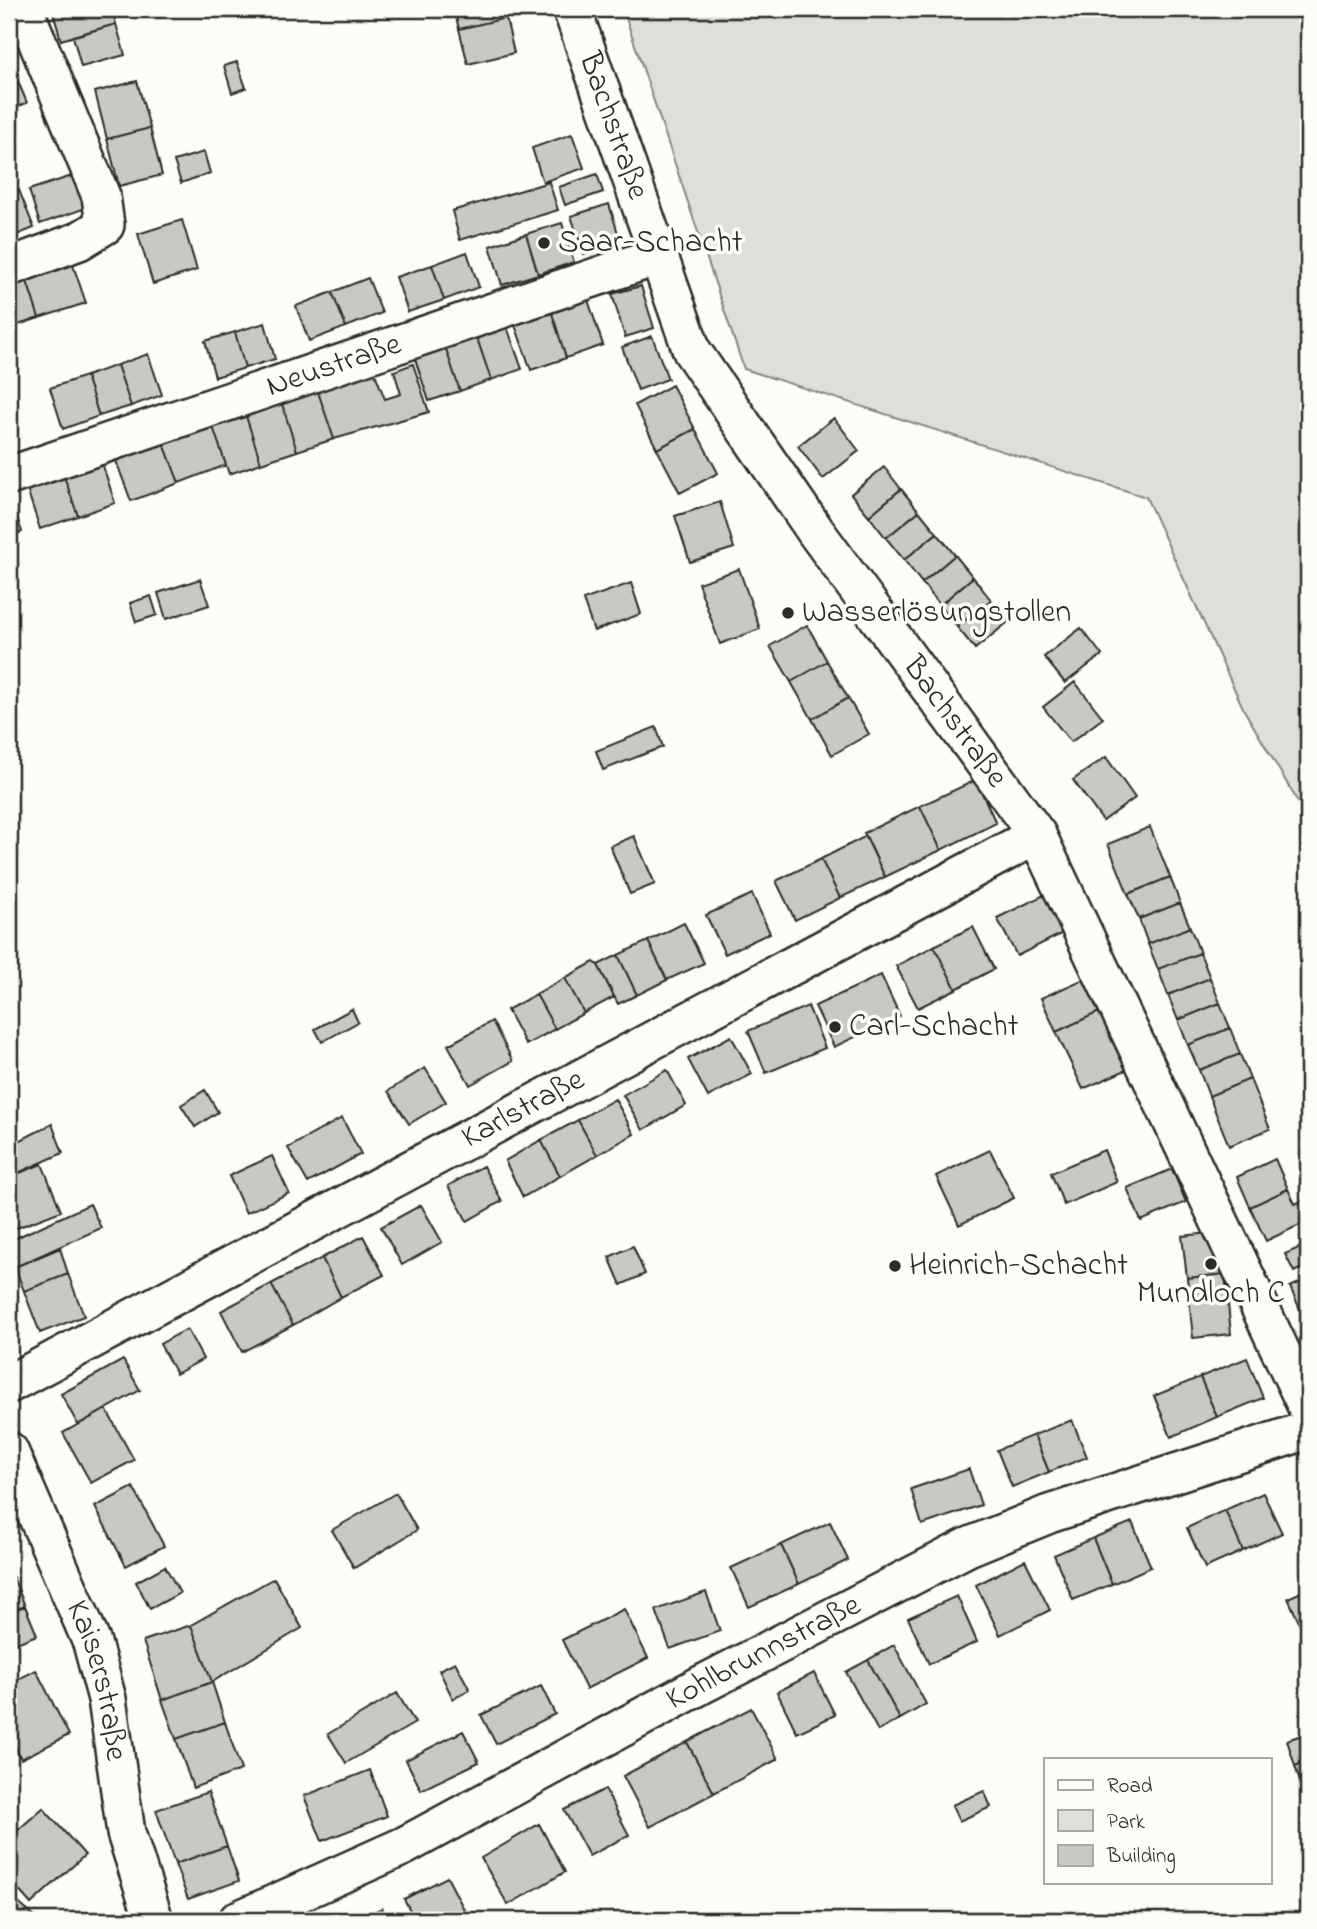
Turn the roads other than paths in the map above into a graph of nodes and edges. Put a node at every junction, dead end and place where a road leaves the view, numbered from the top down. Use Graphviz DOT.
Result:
graph roads {
  1 [pos="24,9"];
  2 [pos="572,9"];
  3 [pos="658,256"];
  4 [pos="9,267"];
  5 [pos="9,476"];
  6 [pos="1037,835"];
  7 [pos="9,1384"];
  8 [pos="1308,1409"];
  9 [pos="1308,1430"];
  10 [pos="9,1451"];
  11 [pos="154,1920"];
  12 [pos="237,1920"];
  1 -- 4 [label="street"];
  2 -- 3 [label="street, Bachstraße"];
  3 -- 5 [label="street, Neustraße"];
  3 -- 6 [label="street, Bachstraße"];
  6 -- 7 [label="street, Karlstraße"];
  6 -- 8 [label="street, Bachstraße"];
  9 -- 12 [label="street, Kohlbrunnstraße"];
  10 -- 11 [label="street, Kaiserstraße"];
}
